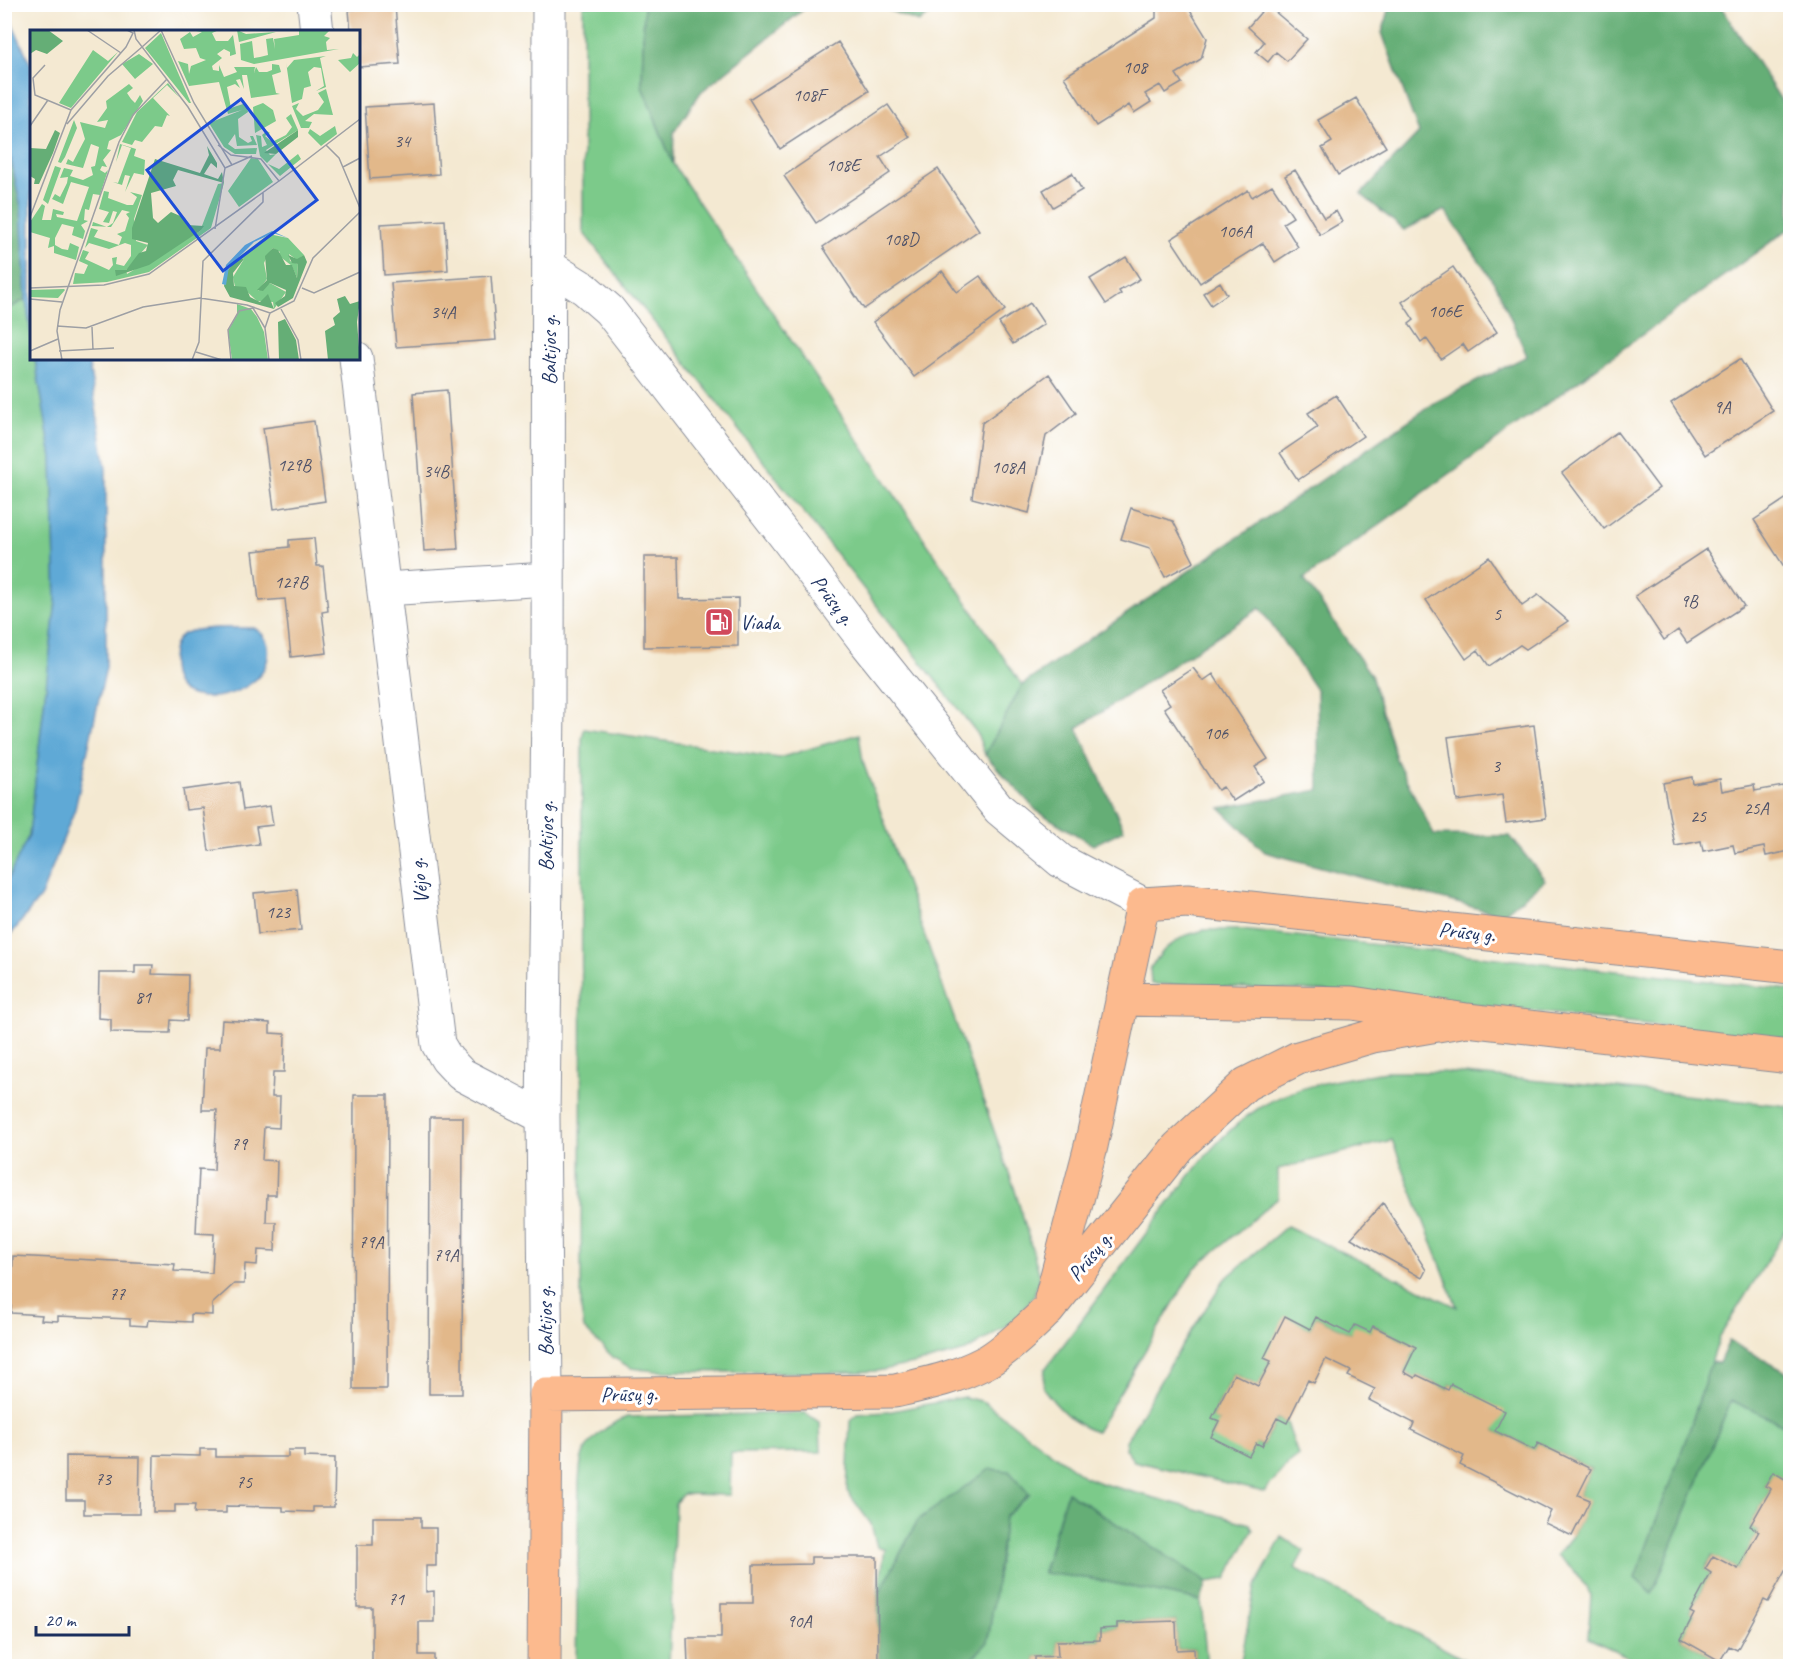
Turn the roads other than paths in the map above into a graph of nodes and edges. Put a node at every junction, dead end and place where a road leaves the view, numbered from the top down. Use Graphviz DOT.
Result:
graph roads {
  1 [pos="314,4"];
  2 [pos="549,4"];
  3 [pos="317,30"];
  4 [pos="550,267"];
  5 [pos="356,360"];
  6 [pos="548,579"];
  7 [pos="384,589"];
  8 [pos="1143,904"];
  9 [pos="1791,967"];
  10 [pos="1122,999"];
  11 [pos="1467,1020"];
  12 [pos="1791,1057"];
  13 [pos="543,1117"];
  14 [pos="1048,1310"];
  15 [pos="546,1395"];
  16 [pos="544,1666"];
  1 -- 3 [label="street"];
  2 -- 4 [label="street, Baltijos g."];
  4 -- 6 [label="street, Baltijos g."];
  4 -- 8 [label="street, Prūsų g."];
  5 -- 7 [label="street, Vėjo g."];
  6 -- 7 [label="street"];
  6 -- 13 [label="street, Baltijos g."];
  7 -- 13 [label="street, Vėjo g."];
  8 -- 9 [label="main road, Prūsų g."];
  8 -- 10 [label="main road, Prūsų g."];
  10 -- 11 [label="main road, Prūsų g."];
  10 -- 14 [label="main road, Prūsų g."];
  11 -- 12 [label="main road, Prūsų g."];
  11 -- 14 [label="main road, Prūsų g."];
  13 -- 15 [label="street, Baltijos g."];
  14 -- 15 [label="main road, Prūsų g."];
  15 -- 16 [label="main road, Baltijos g."];
}
